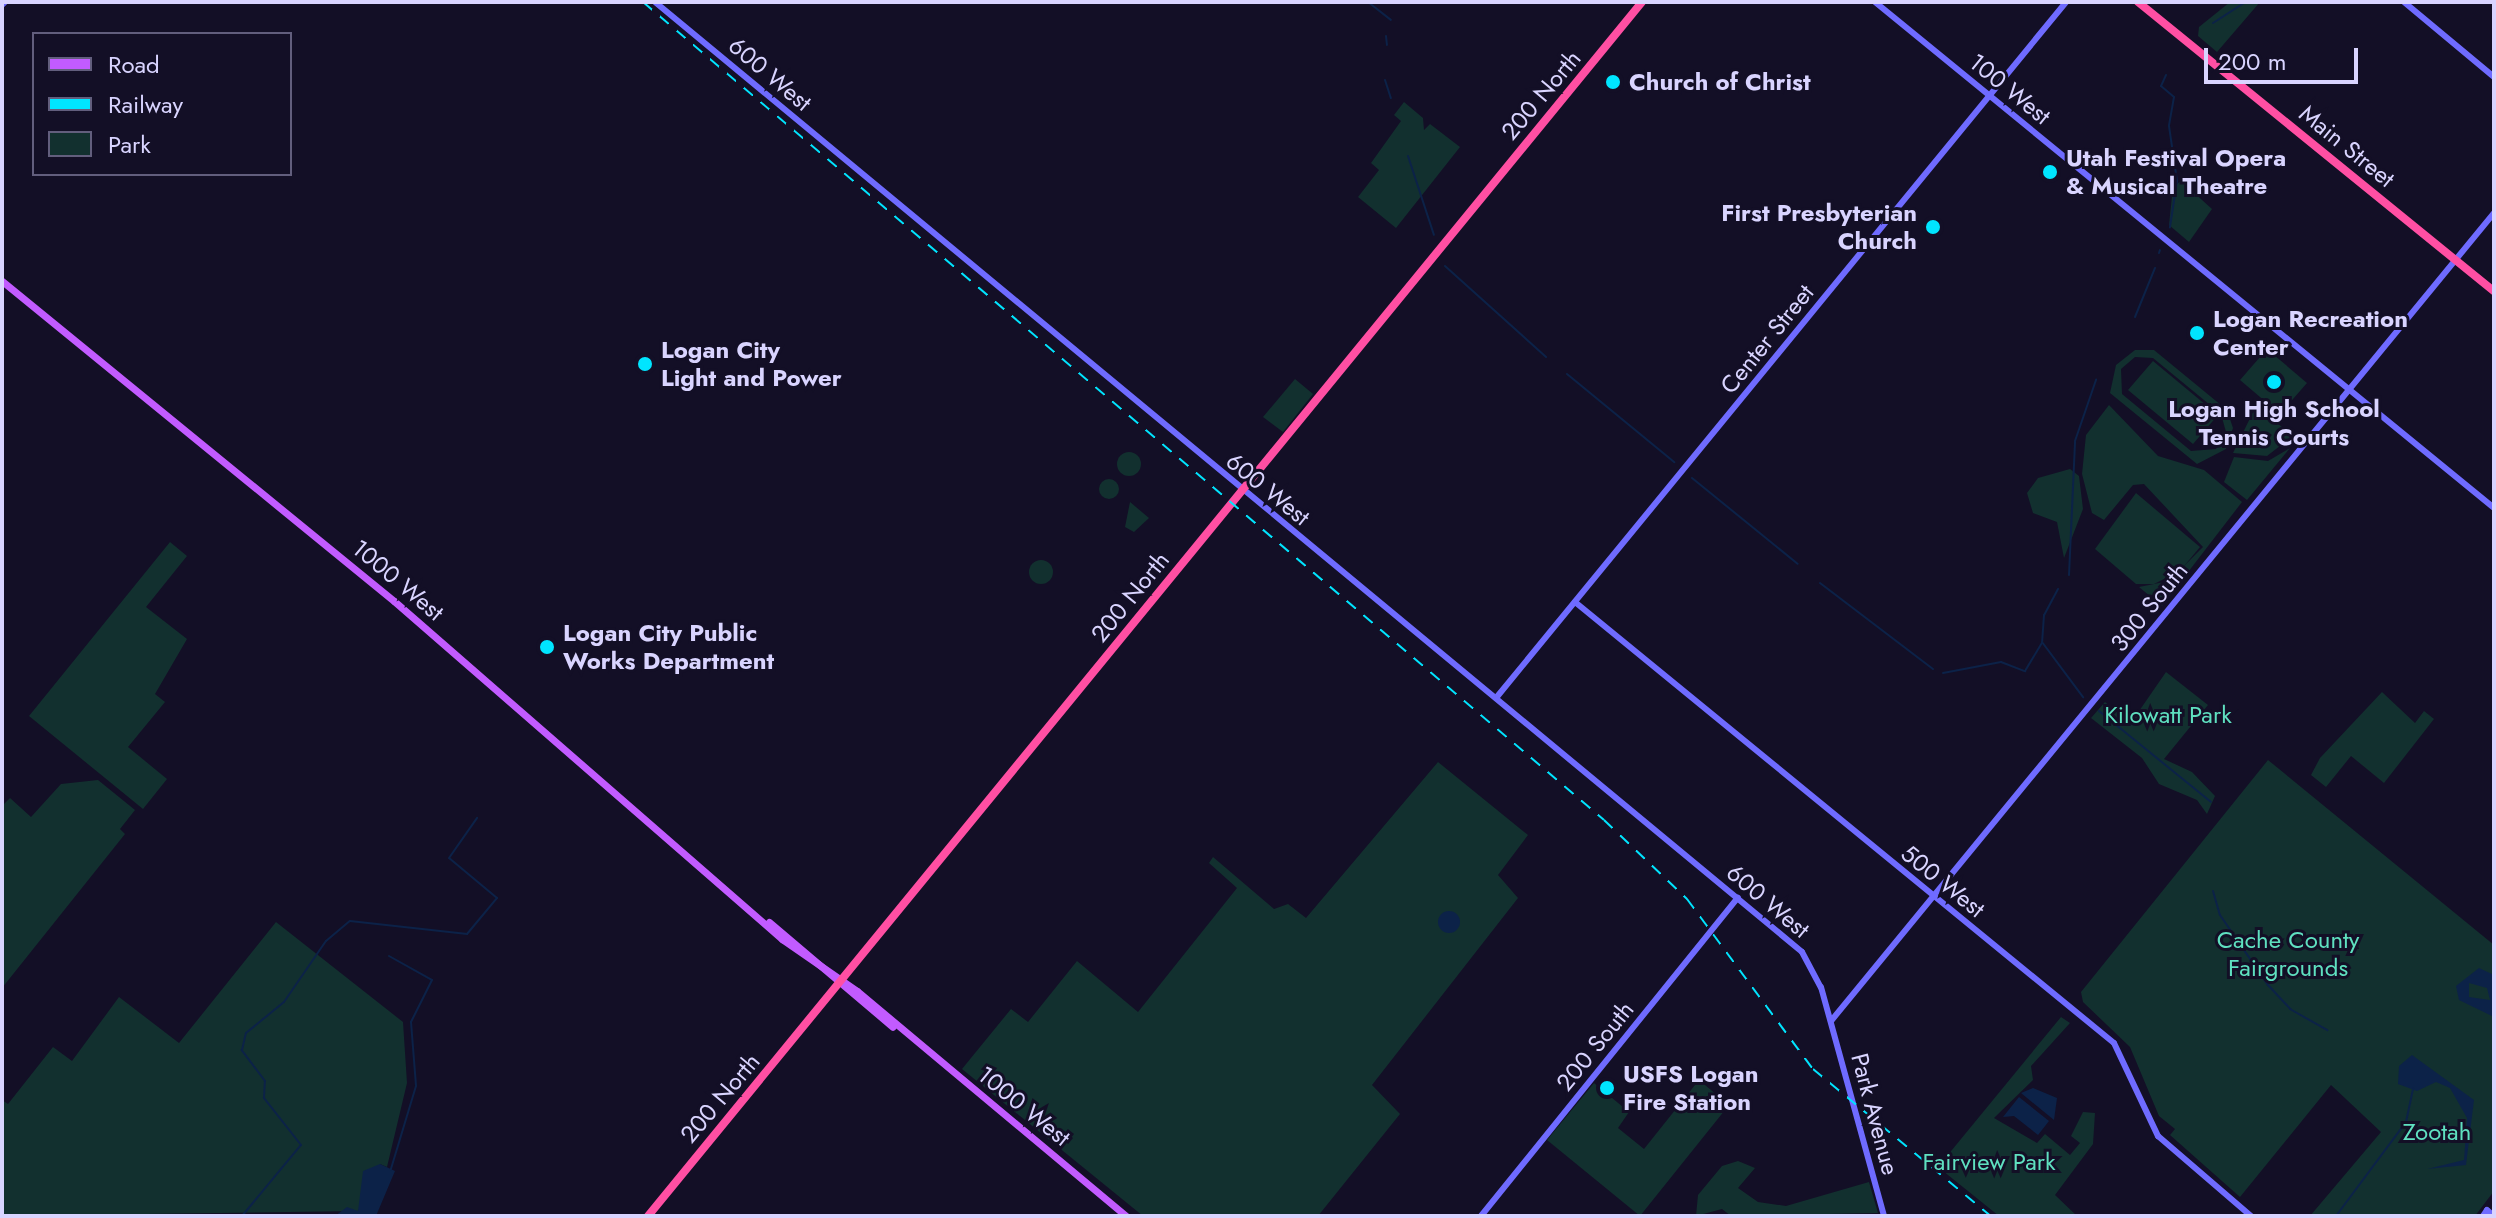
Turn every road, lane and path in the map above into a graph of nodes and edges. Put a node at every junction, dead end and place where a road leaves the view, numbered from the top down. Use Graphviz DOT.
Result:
graph roads {
  1 [pos="655,2"];
  2 [pos="1642,2"];
  3 [pos="1875,2"];
  4 [pos="2066,2"];
  5 [pos="2138,2"];
  6 [pos="2404,2"];
  7 [pos="2494,77"];
  8 [pos="1990,96"];
  9 [pos="2494,213"];
  10 [pos="2456,260"];
  11 [pos="2,281"];
  12 [pos="2494,291"];
  13 [pos="2349,389"];
  14 [pos="1242,491"];
  15 [pos="2494,508"];
  16 [pos="1575,602"];
  17 [pos="1496,698"];
  18 [pos="1738,898"];
  19 [pos="1935,898"];
  20 [pos="840,983"];
  21 [pos="1831,1021"];
  22 [pos="2485,1213"];
  23 [pos="648,1216"];
  24 [pos="1126,1216"];
  25 [pos="1481,1216"];
  26 [pos="1884,1216"];
  27 [pos="2251,1216"];
  28 [pos="2494,1216"];
  1 -- 14 [label="street, 600 West"];
  2 -- 14 [label="highway, 200 North"];
  3 -- 8 [label="street, 100 West"];
  4 -- 8 [label="street, Center Street"];
  5 -- 10 [label="highway, Main Street"];
  6 -- 7 [label="street"];
  8 -- 13 [label="street, 100 West"];
  8 -- 16 [label="street, Center Street"];
  9 -- 10 [label="street, 300 South"];
  10 -- 12 [label="highway, Main Street"];
  10 -- 13 [label="street, 300 South"];
  11 -- 20 [label="main road, 1000 West"];
  13 -- 15 [label="street, 100 West"];
  13 -- 19 [label="street, 300 South"];
  14 -- 17 [label="street, 600 West"];
  14 -- 20 [label="highway, 200 North"];
  16 -- 17 [label="street, Center Street"];
  16 -- 19 [label="street, 500 West"];
  17 -- 18 [label="street, 600 West"];
  18 -- 21 [label="street, 600 West"];
  18 -- 25 [label="street, 200 South"];
  19 -- 21 [label="street, 300 South"];
  19 -- 27 [label="street, 500 West"];
  20 -- 23 [label="highway, 200 North"];
  20 -- 24 [label="main road, 1000 West"];
  21 -- 26 [label="street, Park Avenue"];
  22 -- 28 [label="street"];
}
